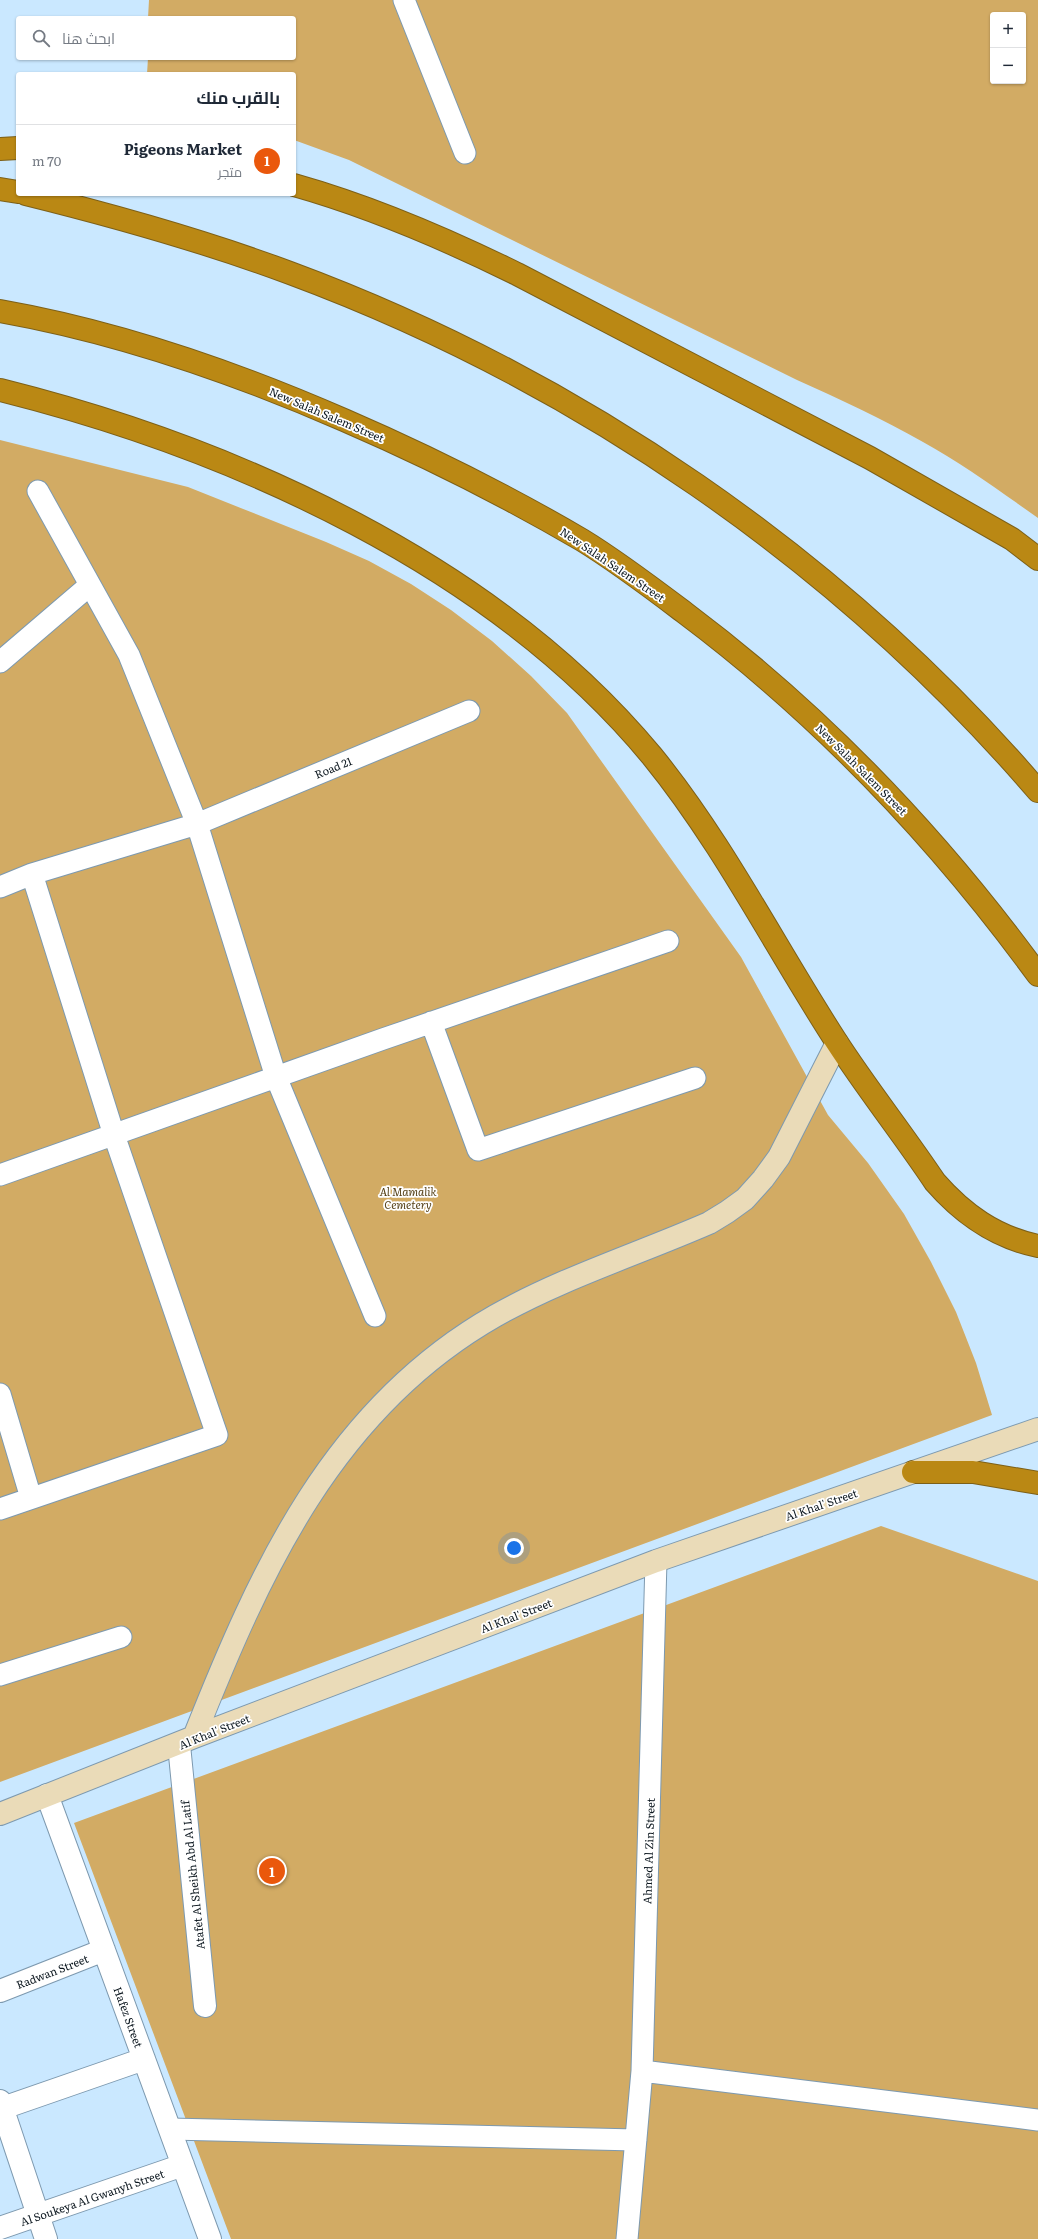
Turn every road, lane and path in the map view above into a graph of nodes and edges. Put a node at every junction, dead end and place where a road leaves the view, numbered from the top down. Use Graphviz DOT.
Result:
graph roads {
  1 [pos="404,0"];
  2 [pos="16,148"];
  3 [pos="0,149"];
  4 [pos="466,153"];
  5 [pos="296,186"];
  6 [pos="0,189"];
  7 [pos="16,192"];
  8 [pos="34,196"];
  9 [pos="2,311"];
  10 [pos="0,390"];
  11 [pos="38,490"];
  12 [pos="1038,560"];
  13 [pos="90,585"];
  14 [pos="0,662"];
  15 [pos="469,711"];
  16 [pos="1038,792"];
  17 [pos="197,824"];
  18 [pos="32,874"];
  19 [pos="0,887"];
  20 [pos="668,941"];
  21 [pos="1038,975"];
  22 [pos="431,1022"];
  23 [pos="837,1043"];
  24 [pos="276,1077"];
  25 [pos="694,1078"];
  26 [pos="114,1135"];
  27 [pos="0,1175"];
  28 [pos="1038,1246"];
  29 [pos="375,1316"];
  30 [pos="0,1394"];
  31 [pos="1038,1429"];
  32 [pos="913,1472"];
  33 [pos="1038,1483"];
  34 [pos="31,1498"];
  35 [pos="0,1510"];
  36 [pos="656,1561"];
  37 [pos="121,1638"];
  38 [pos="0,1675"];
  39 [pos="186,1741"];
  40 [pos="47,1795"];
  41 [pos="0,1814"];
  42 [pos="104,1950"];
  43 [pos="0,1992"];
  44 [pos="205,2006"];
  45 [pos="144,2059"];
  46 [pos="642,2071"];
  47 [pos="1,2106"];
  48 [pos="1038,2120"];
  49 [pos="170,2129"];
  50 [pos="636,2140"];
  51 [pos="183,2165"];
  52 [pos="38,2215"];
  53 [pos="0,2228"];
  54 [pos="46,2239"];
  55 [pos="210,2239"];
  56 [pos="627,2239"];
  1 -- 4 [label="lane"];
  2 -- 3 [label="highway"];
  5 -- 12 [label="highway"];
  6 -- 7 [label="highway"];
  8 -- 16 [label="highway"];
  9 -- 21 [label="highway, New Salah Salem Street"];
  10 -- 23 [label="highway"];
  11 -- 13 [label="lane"];
  13 -- 14 [label="lane"];
  13 -- 17 [label="lane"];
  15 -- 17 [label="lane, Road 21"];
  17 -- 18 [label="lane, Road 21"];
  17 -- 24 [label="lane"];
  18 -- 19 [label="lane, Road 21"];
  18 -- 26 [label="lane"];
  20 -- 22 [label="lane"];
  22 -- 24 [label="lane"];
  22 -- 25 [label="lane"];
  23 -- 28 [label="highway"];
  23 -- 39 [label="street"];
  24 -- 26 [label="lane"];
  24 -- 29 [label="lane"];
  26 -- 27 [label="lane"];
  26 -- 34 [label="lane"];
  30 -- 34 [label="lane"];
  31 -- 32 [label="street, Al Khal' Street"];
  32 -- 33 [label="highway"];
  32 -- 36 [label="street, Al Khal' Street"];
  34 -- 35 [label="lane"];
  36 -- 39 [label="street, Al Khal' Street"];
  36 -- 46 [label="lane, Ahmed Al Zin Street"];
  37 -- 38 [label="lane"];
  39 -- 40 [label="street, Al Khal' Street"];
  39 -- 44 [label="street, Atafet Al Sheikh Abd Al Latif"];
  40 -- 41 [label="street, Al Khal' Street"];
  40 -- 42 [label="street, Hafez Street"];
  42 -- 43 [label="street, Radwan Street"];
  42 -- 45 [label="street, Hafez Street"];
  45 -- 47 [label="street"];
  45 -- 49 [label="street, Hafez Street"];
  46 -- 48 [label="lane"];
  46 -- 50 [label="lane, Ahmed Al Zin Street"];
  47 -- 52 [label="street"];
  49 -- 50 [label="lane"];
  49 -- 51 [label="street, Hafez Street"];
  50 -- 56 [label="lane, Ahmed Al Zin Street"];
  51 -- 52 [label="street, Al Soukeya Al Gwanyh Street"];
  51 -- 55 [label="street, Hafez Street"];
  52 -- 53 [label="street, Al Soukeya Al Gwanyh Street"];
  52 -- 54 [label="street"];
}
